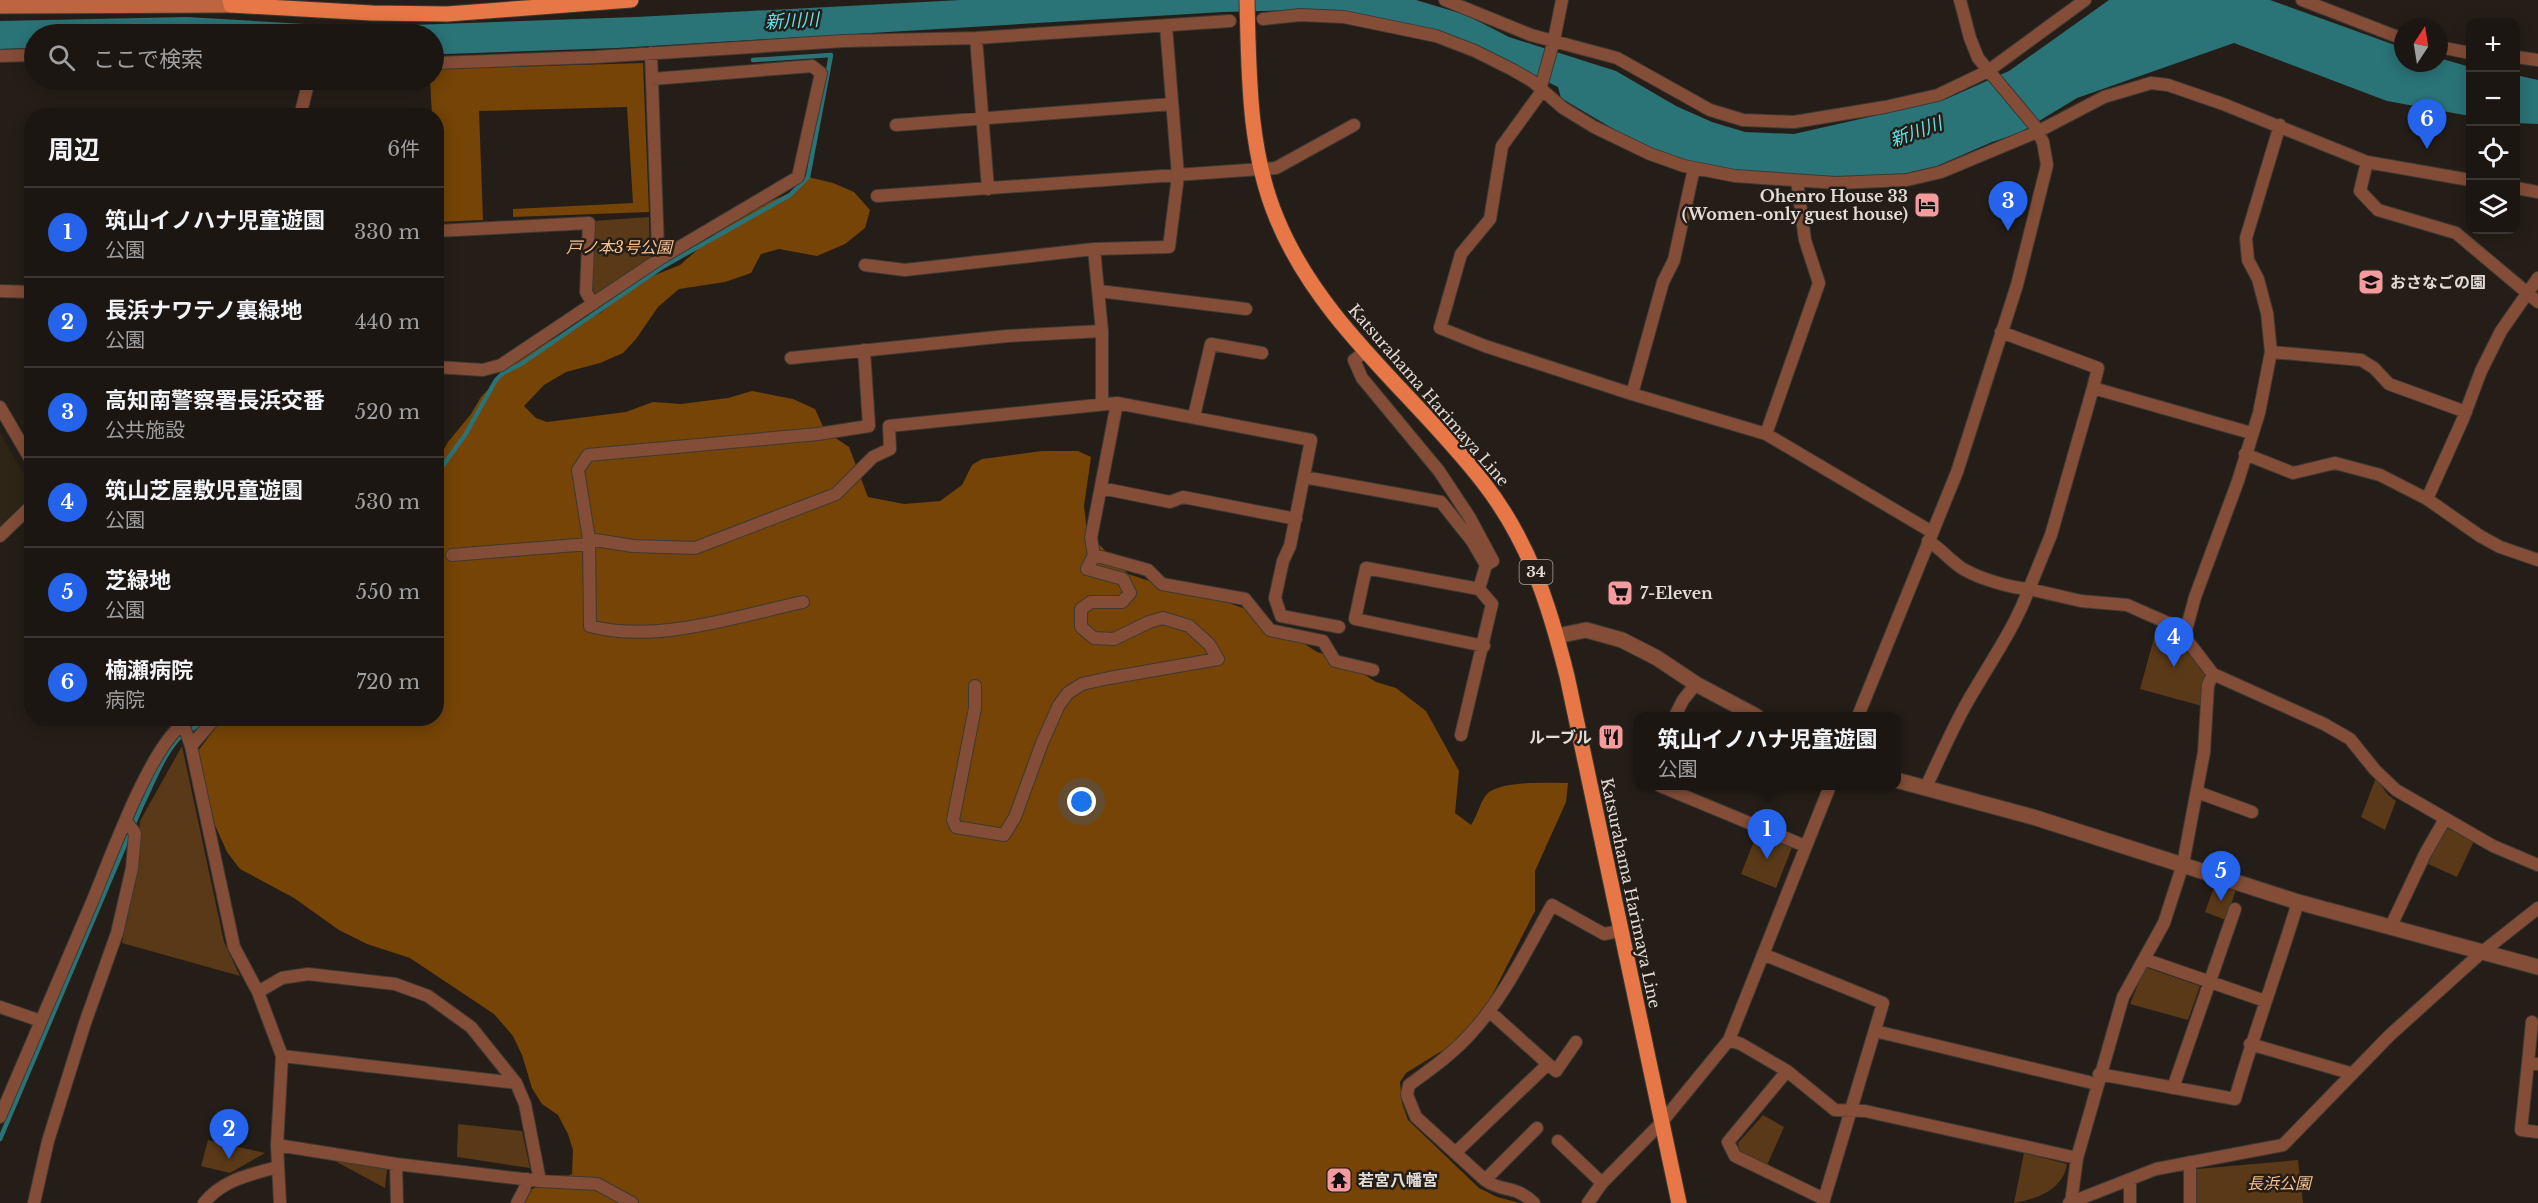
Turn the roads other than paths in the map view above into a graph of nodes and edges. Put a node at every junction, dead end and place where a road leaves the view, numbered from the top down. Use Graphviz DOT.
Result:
graph roads {
  1 [pos="631,0"];
  2 [pos="1444,0"];
  3 [pos="1562,0"];
  4 [pos="1960,0"];
  5 [pos="2085,0"];
  6 [pos="2302,0"];
  7 [pos="88,3"];
  8 [pos="230,3"];
  9 [pos="322,5"];
  10 [pos="0,6"];
  11 [pos="374,6"];
  12 [pos="1253,11"];
  13 [pos="1230,21"];
  14 [pos="1166,26"];
  15 [pos="2394,36"];
  16 [pos="976,38"];
  17 [pos="1553,43"];
  18 [pos="2448,49"];
  19 [pos="2466,52"];
  20 [pos="651,53"];
  21 [pos="24,55"];
  22 [pos="0,56"];
  23 [pos="2520,58"];
  24 [pos="2538,60"];
  25 [pos="444,63"];
  26 [pos="1990,73"];
  27 [pos="651,79"];
  28 [pos="1541,87"];
  29 [pos="306,90"];
  30 [pos="1172,104"];
  31 [pos="302,108"];
  32 [pos="982,117"];
  33 [pos="896,125"];
  34 [pos="1354,125"];
  35 [pos="2280,125"];
  36 [pos="2035,129"];
  37 [pos="2367,162"];
  38 [pos="1694,168"];
  39 [pos="1260,169"];
  40 [pos="1178,176"];
  41 [pos="2466,179"];
  42 [pos="1797,181"];
  43 [pos="988,189"];
  44 [pos="2520,189"];
  45 [pos="2538,192"];
  46 [pos="877,196"];
  47 [pos="444,231"];
  48 [pos="1094,249"];
  49 [pos="661,258"];
  50 [pos="865,265"];
  51 [pos="2538,278"];
  52 [pos="0,291"];
  53 [pos="1099,291"];
  54 [pos="24,292"];
  55 [pos="2533,298"];
  56 [pos="593,304"];
  57 [pos="1246,309"];
  58 [pos="1102,332"];
  59 [pos="2001,332"];
  60 [pos="864,350"];
  61 [pos="1262,352"];
  62 [pos="1365,352"];
  63 [pos="2271,352"];
  64 [pos="790,358"];
  65 [pos="444,368"];
  66 [pos="2094,388"];
  67 [pos="1632,394"];
  68 [pos="1102,403"];
  69 [pos="1117,403"];
  70 [pos="0,407"];
  71 [pos="2466,412"];
  72 [pos="1194,416"];
  73 [pos="2251,433"];
  74 [pos="1766,434"];
  75 [pos="24,448"];
  76 [pos="2245,454"];
  77 [pos="1304,477"];
  78 [pos="1101,488"];
  79 [pos="2427,499"];
  80 [pos="24,513"];
  81 [pos="1296,519"];
  82 [pos="0,536"];
  83 [pos="1930,537"];
  84 [pos="589,541"];
  85 [pos="452,555"];
  86 [pos="1094,555"];
  87 [pos="2538,560"];
  88 [pos="1486,565"];
  89 [pos="1479,589"];
  90 [pos="2029,589"];
  91 [pos="803,602"];
  92 [pos="1339,627"];
  93 [pos="1557,636"];
  94 [pos="2184,638"];
  95 [pos="1484,646"];
  96 [pos="1372,670"];
  97 [pos="2213,674"];
  98 [pos="1696,684"];
  99 [pos="975,686"];
  100 [pos="1678,712"];
  101 [pos="1747,712"];
  102 [pos="1860,712"];
  103 [pos="186,731"];
  104 [pos="1461,735"];
  105 [pos="1901,781"];
  106 [pos="1926,787"];
  107 [pos="1670,790"];
  108 [pos="1828,790"];
  109 [pos="2197,792"];
  110 [pos="2252,813"];
  111 [pos="2445,819"];
  112 [pos="126,821"];
  113 [pos="1805,846"];
  114 [pos="2183,864"];
  115 [pos="2538,866"];
  116 [pos="2298,902"];
  117 [pos="2538,908"];
  118 [pos="2235,909"];
  119 [pos="2390,928"];
  120 [pos="1620,931"];
  121 [pos="2481,953"];
  122 [pos="1765,955"];
  123 [pos="2144,959"];
  124 [pos="2538,967"];
  125 [pos="2208,982"];
  126 [pos="258,992"];
  127 [pos="2265,1001"];
  128 [pos="0,1007"];
  129 [pos="1489,1011"];
  130 [pos="41,1022"];
  131 [pos="2532,1022"];
  132 [pos="1875,1031"];
  133 [pos="1729,1040"];
  134 [pos="1575,1042"];
  135 [pos="2250,1044"];
  136 [pos="282,1056"];
  137 [pos="2533,1063"];
  138 [pos="1548,1064"];
  139 [pos="1787,1071"];
  140 [pos="2350,1073"];
  141 [pos="2098,1079"];
  142 [pos="516,1083"];
  143 [pos="2173,1088"];
  144 [pos="1850,1111"];
  145 [pos="0,1117"];
  146 [pos="1661,1123"];
  147 [pos="1537,1128"];
  148 [pos="2538,1132"];
  149 [pos="1558,1141"];
  150 [pos="277,1145"];
  151 [pos="1455,1153"];
  152 [pos="2077,1158"];
  153 [pos="2190,1162"];
  154 [pos="396,1164"];
  155 [pos="278,1167"];
  156 [pos="527,1179"];
  157 [pos="1485,1180"];
  158 [pos="2130,1180"];
  159 [pos="540,1181"];
  160 [pos="1602,1183"];
  161 [pos="1823,1201"];
  162 [pos="34,1203"];
  163 [pos="204,1203"];
  164 [pos="280,1203"];
  165 [pos="397,1203"];
  166 [pos="517,1203"];
  167 [pos="633,1203"];
  168 [pos="1534,1203"];
  169 [pos="1588,1203"];
  170 [pos="1679,1203"];
  171 [pos="2070,1203"];
  172 [pos="2130,1203"];
  173 [pos="2190,1203"];
  1 -- 11 [label="main road"];
  2 -- 17 [label="street"];
  3 -- 17 [label="street"];
  4 -- 26 [label="street"];
  5 -- 26 [label="street"];
  6 -- 15 [label="street"];
  7 -- 8 [label="main road"];
  7 -- 10 [label="main road"];
  8 -- 9 [label="main road"];
  9 -- 11 [label="main road"];
  12 -- 28 [label="street"];
  12 -- 39 [label="main road, Katsurahama Harimaya Line / 34"];
  13 -- 14 [label="street"];
  14 -- 16 [label="street"];
  14 -- 30 [label="street"];
  16 -- 20 [label="street"];
  16 -- 32 [label="street"];
  17 -- 26 [label="street"];
  17 -- 28 [label="street"];
  18 -- 19 [label="street"];
  20 -- 25 [label="street"];
  20 -- 27 [label="street"];
  21 -- 22 [label="street"];
  23 -- 24 [label="street"];
  26 -- 36 [label="street"];
  27 -- 49 [label="street"];
  27 -- 49 [label="street"];
  28 -- 38 [label="street"];
  28 -- 67 [label="street"];
  29 -- 31 [label="street"];
  30 -- 32 [label="street"];
  30 -- 40 [label="street"];
  32 -- 33 [label="street"];
  32 -- 43 [label="street"];
  34 -- 39 [label="street"];
  35 -- 36 [label="street"];
  35 -- 37 [label="street"];
  35 -- 63 [label="street"];
  36 -- 42 [label="street"];
  36 -- 59 [label="street"];
  37 -- 41 [label="street"];
  37 -- 55 [label="street"];
  38 -- 42 [label="street"];
  38 -- 67 [label="street"];
  39 -- 40 [label="street"];
  39 -- 62 [label="main road, Katsurahama Harimaya Line / 34"];
  40 -- 43 [label="street"];
  40 -- 48 [label="street"];
  42 -- 74 [label="street"];
  43 -- 46 [label="street"];
  44 -- 45 [label="street"];
  47 -- 56 [label="street"];
  48 -- 50 [label="street"];
  48 -- 53 [label="street"];
  49 -- 56 [label="street"];
  51 -- 55 [label="street"];
  52 -- 54 [label="street"];
  53 -- 57 [label="street"];
  53 -- 58 [label="street"];
  55 -- 71 [label="street"];
  56 -- 65 [label="street"];
  58 -- 60 [label="street"];
  58 -- 68 [label="street"];
  59 -- 66 [label="street"];
  59 -- 83 [label="street"];
  60 -- 64 [label="street"];
  60 -- 84 [label="street"];
  61 -- 72 [label="street"];
  62 -- 88 [label="street"];
  62 -- 93 [label="main road, Katsurahama Harimaya Line / 34"];
  63 -- 71 [label="street"];
  63 -- 73 [label="street"];
  66 -- 73 [label="street"];
  66 -- 90 [label="street"];
  67 -- 74 [label="street"];
  68 -- 69 [label="street"];
  68 -- 84 [label="street"];
  69 -- 72 [label="street"];
  69 -- 78 [label="street"];
  70 -- 75 [label="street"];
  71 -- 79 [label="street"];
  72 -- 77 [label="street"];
  73 -- 76 [label="street"];
  74 -- 83 [label="street"];
  76 -- 79 [label="street"];
  76 -- 94 [label="street"];
  77 -- 81 [label="street"];
  77 -- 88 [label="street"];
  78 -- 81 [label="street"];
  78 -- 86 [label="street"];
  79 -- 87 [label="street"];
  80 -- 82 [label="street"];
  81 -- 92 [label="street"];
  83 -- 90 [label="street"];
  83 -- 102 [label="street"];
  84 -- 85 [label="street"];
  84 -- 91 [label="street"];
  86 -- 96 [label="street"];
  86 -- 99 [label="street"];
  88 -- 89 [label="street"];
  89 -- 95 [label="street"];
  89 -- 95 [label="street"];
  90 -- 94 [label="street"];
  90 -- 106 [label="street"];
  93 -- 98 [label="street"];
  93 -- 120 [label="main road, Katsurahama Harimaya Line / 34"];
  94 -- 97 [label="street"];
  95 -- 104 [label="street"];
  97 -- 109 [label="street"];
  97 -- 111 [label="street"];
  98 -- 100 [label="street"];
  98 -- 101 [label="street"];
  103 -- 112 [label="street"];
  103 -- 126 [label="street"];
  105 -- 106 [label="street"];
  106 -- 114 [label="street"];
  107 -- 113 [label="street"];
  108 -- 113 [label="street"];
  109 -- 110 [label="street"];
  109 -- 114 [label="street"];
  111 -- 115 [label="street"];
  111 -- 119 [label="street"];
  112 -- 130 [label="street"];
  112 -- 162 [label="street"];
  113 -- 122 [label="street"];
  114 -- 116 [label="street"];
  114 -- 123 [label="street"];
  116 -- 119 [label="street"];
  116 -- 127 [label="street"];
  117 -- 121 [label="street"];
  118 -- 125 [label="street"];
  119 -- 121 [label="street"];
  120 -- 129 [label="street"];
  120 -- 146 [label="main road, Katsurahama Harimaya Line / 34"];
  121 -- 124 [label="street"];
  121 -- 140 [label="street"];
  122 -- 132 [label="street"];
  122 -- 133 [label="street"];
  123 -- 125 [label="street"];
  123 -- 141 [label="street"];
  125 -- 127 [label="street"];
  125 -- 143 [label="street"];
  126 -- 136 [label="street"];
  126 -- 142 [label="street"];
  127 -- 135 [label="street"];
  128 -- 130 [label="street"];
  129 -- 138 [label="street"];
  129 -- 151 [label="street"];
  130 -- 145 [label="street"];
  131 -- 137 [label="street"];
  132 -- 141 [label="street"];
  132 -- 144 [label="street"];
  133 -- 139 [label="street"];
  133 -- 146 [label="street"];
  134 -- 138 [label="street"];
  135 -- 140 [label="street"];
  135 -- 143 [label="street"];
  136 -- 142 [label="street"];
  136 -- 150 [label="street"];
  137 -- 148 [label="street"];
  138 -- 151 [label="street"];
  139 -- 144 [label="street"];
  139 -- 161 [label="street"];
  140 -- 153 [label="street"];
  141 -- 143 [label="street"];
  141 -- 152 [label="street"];
  142 -- 159 [label="street"];
  144 -- 152 [label="street"];
  144 -- 161 [label="street"];
  146 -- 160 [label="street"];
  146 -- 170 [label="main road, Katsurahama Harimaya Line / 34"];
  147 -- 157 [label="street"];
  149 -- 160 [label="street"];
  150 -- 154 [label="street"];
  150 -- 155 [label="street"];
  151 -- 157 [label="street"];
  152 -- 171 [label="street"];
  153 -- 158 [label="street"];
  153 -- 173 [label="street"];
  154 -- 156 [label="street"];
  154 -- 165 [label="street"];
  155 -- 163 [label="street"];
  155 -- 164 [label="street"];
  156 -- 159 [label="street"];
  156 -- 166 [label="street"];
  157 -- 168 [label="street"];
  158 -- 171 [label="street"];
  158 -- 172 [label="street"];
  159 -- 167 [label="street"];
  160 -- 169 [label="street"];
}
